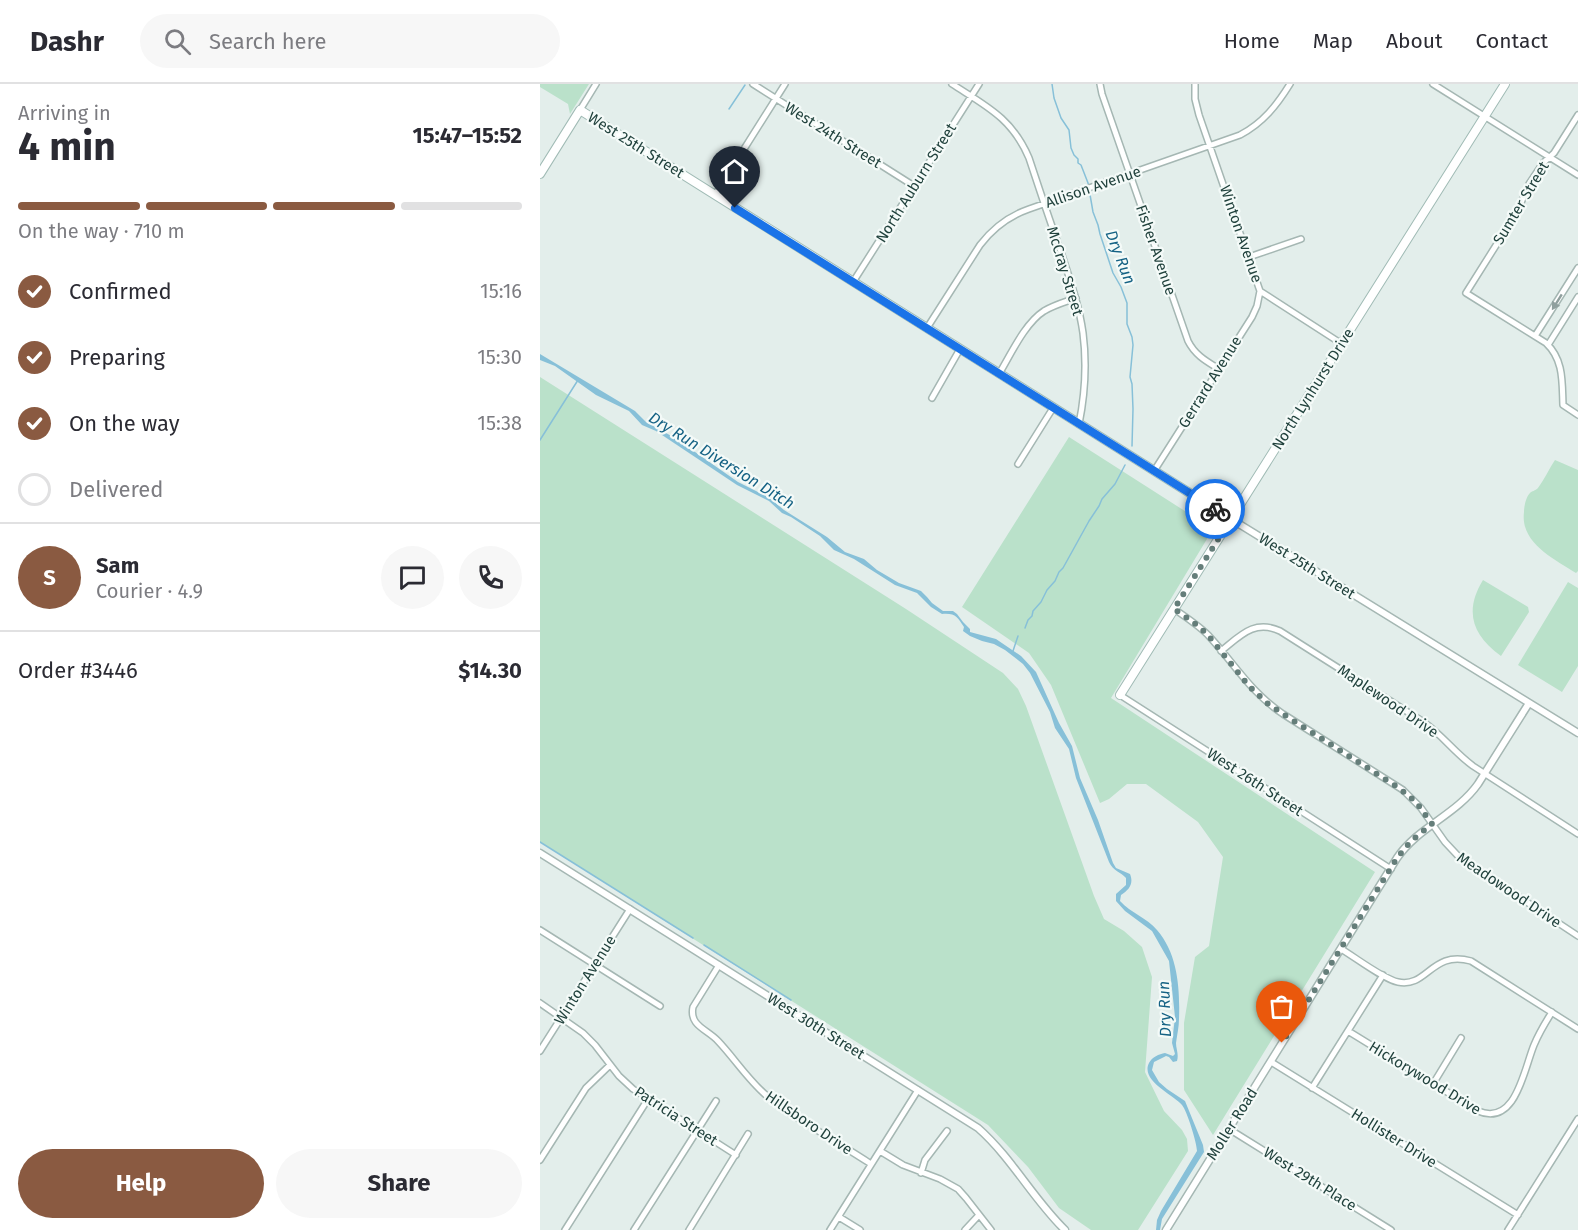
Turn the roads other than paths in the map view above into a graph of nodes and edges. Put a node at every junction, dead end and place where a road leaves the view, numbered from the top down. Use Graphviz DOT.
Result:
graph roads {
  1 [pos="596,84"];
  2 [pos="753,84"];
  3 [pos="785,84"];
  4 [pos="952,84"];
  5 [pos="979,84"];
  6 [pos="1100,84"];
  7 [pos="1195,84"];
  8 [pos="1290,84"];
  9 [pos="1433,84"];
  10 [pos="1505,84"];
  11 [pos="971,96"];
  12 [pos="777,99"];
  13 [pos="580,110"];
  14 [pos="1578,115"];
  15 [pos="1485,117"];
  16 [pos="1210,146"];
  17 [pos="1549,157"];
  18 [pos="540,174"];
  19 [pos="1130,174"];
  20 [pos="1578,176"];
  21 [pos="914,186"];
  22 [pos="715,195"];
  23 [pos="1044,204"];
  24 [pos="1301,239"];
  25 [pos="1248,257"];
  26 [pos="1578,268"];
  27 [pos="853,282"];
  28 [pos="1260,291"];
  29 [pos="1578,297"];
  30 [pos="1076,298"];
  31 [pos="927,328"];
  32 [pos="1535,336"];
  33 [pos="1342,344"];
  34 [pos="1548,345"];
  35 [pos="960,350"];
  36 [pos="1219,369"];
  37 [pos="999,374"];
  38 [pos="932,398"];
  39 [pos="1053,408"];
  40 [pos="1578,415"];
  41 [pos="1079,424"];
  42 [pos="1018,464"];
  43 [pos="1154,471"];
  44 [pos="1231,519"];
  45 [pos="1174,609"];
  46 [pos="1221,651"];
  47 [pos="1120,695"];
  48 [pos="1530,703"];
  49 [pos="1578,733"];
  50 [pos="1484,774"];
  51 [pos="1432,824"];
  52 [pos="1578,834"];
  53 [pos="540,853"];
  54 [pos="1391,869"];
  55 [pos="630,909"];
  56 [pos="540,930"];
  57 [pos="1578,936"];
  58 [pos="1341,949"];
  59 [pos="594,964"];
  60 [pos="719,965"];
  61 [pos="1383,975"];
  62 [pos="540,1003"];
  63 [pos="660,1006"];
  64 [pos="1552,1012"];
  65 [pos="561,1017"];
  66 [pos="1578,1029"];
  67 [pos="1348,1031"];
  68 [pos="1461,1038"];
  69 [pos="540,1051"];
  70 [pos="1270,1062"];
  71 [pos="610,1065"];
  72 [pos="1433,1084"];
  73 [pos="1312,1088"];
  74 [pos="918,1090"];
  75 [pos="648,1099"];
  76 [pos="716,1101"];
  77 [pos="1578,1119"];
  78 [pos="1229,1129"];
  79 [pos="697,1130"];
  80 [pos="946,1131"];
  81 [pos="748,1134"];
  82 [pos="880,1150"];
  83 [pos="736,1155"];
  84 [pos="540,1160"];
  85 [pos="871,1164"];
  86 [pos="921,1173"];
  87 [pos="980,1215"];
  88 [pos="1518,1215"];
  89 [pos="839,1217"];
  90 [pos="1168,1228"];
  91 [pos="565,1230"];
  92 [pos="634,1230"];
  93 [pos="689,1230"];
  94 [pos="830,1230"];
  95 [pos="860,1230"];
  96 [pos="964,1230"];
  97 [pos="991,1230"];
  98 [pos="1065,1230"];
  99 [pos="1391,1230"];
  100 [pos="1508,1230"];
  1 -- 13 [label="street"];
  2 -- 12 [label="street, West 24th Street"];
  3 -- 12 [label="street"];
  4 -- 11 [label="street, McCray Street"];
  5 -- 11 [label="street, North Auburn Street"];
  6 -- 19 [label="street, Fisher Avenue"];
  7 -- 16 [label="street, Winton Avenue"];
  8 -- 16 [label="street, Allison Avenue"];
  9 -- 15 [label="street"];
  10 -- 15 [label="main road, North Lynhurst Drive"];
  11 -- 21 [label="street, North Auburn Street"];
  11 -- 23 [label="street, McCray Street"];
  12 -- 21 [label="street, West 24th Street"];
  12 -- 22 [label="street"];
  13 -- 18 [label="main road"];
  13 -- 22 [label="main road, West 25th Street"];
  14 -- 17 [label="street, Sumter Street"];
  15 -- 17 [label="street"];
  15 -- 33 [label="main road, North Lynhurst Drive"];
  16 -- 19 [label="street, Allison Avenue"];
  16 -- 25 [label="street, Winton Avenue"];
  17 -- 20 [label="street"];
  17 -- 32 [label="street, Sumter Street"];
  19 -- 23 [label="street, Allison Avenue"];
  19 -- 36 [label="street, Fisher Avenue"];
  21 -- 27 [label="street, North Auburn Street"];
  22 -- 27 [label="main road, West 25th Street"];
  23 -- 30 [label="street, McCray Street"];
  23 -- 31 [label="street, Allison Avenue"];
  24 -- 25 [label="street"];
  25 -- 28 [label="street, Winton Avenue"];
  26 -- 32 [label="street, one-way"];
  27 -- 31 [label="main road, West 25th Street"];
  28 -- 33 [label="street, Winton Avenue"];
  28 -- 36 [label="street, Gerrard Avenue"];
  29 -- 34 [label="street"];
  30 -- 37 [label="street"];
  30 -- 41 [label="street, McCray Street"];
  31 -- 35 [label="main road, West 25th Street"];
  32 -- 34 [label="street"];
  33 -- 44 [label="main road, North Lynhurst Drive"];
  34 -- 40 [label="street"];
  35 -- 37 [label="main road, West 25th Street"];
  35 -- 38 [label="street"];
  36 -- 43 [label="street, Gerrard Avenue"];
  37 -- 39 [label="main road, West 25th Street"];
  39 -- 41 [label="main road, West 25th Street"];
  39 -- 42 [label="street"];
  41 -- 43 [label="main road, West 25th Street"];
  43 -- 44 [label="main road, West 25th Street"];
  44 -- 45 [label="main road, North Lynhurst Drive"];
  44 -- 48 [label="street, West 25th Street"];
  45 -- 46 [label="street, Meadowood Drive"];
  45 -- 47 [label="main road, North Lynhurst Drive"];
  46 -- 50 [label="street, Maplewood Drive"];
  46 -- 51 [label="street, Meadowood Drive"];
  47 -- 54 [label="street, West 26th Street"];
  48 -- 49 [label="street, West 25th Street"];
  48 -- 50 [label="street, Moller Road"];
  50 -- 51 [label="street, Moller Road"];
  50 -- 52 [label="street, Maplewood Drive"];
  51 -- 54 [label="street, Moller Road"];
  51 -- 57 [label="street, Meadowood Drive"];
  53 -- 55 [label="street, West 30th Street"];
  54 -- 58 [label="street, Moller Road"];
  55 -- 59 [label="street, Winton Avenue"];
  55 -- 60 [label="street, West 30th Street"];
  56 -- 59 [label="street"];
  58 -- 61 [label="street"];
  58 -- 70 [label="street, Moller Road"];
  59 -- 63 [label="street"];
  59 -- 65 [label="street, Winton Avenue"];
  60 -- 74 [label="street, West 30th Street"];
  60 -- 85 [label="street, Hillsboro Drive"];
  61 -- 64 [label="street"];
  61 -- 67 [label="street"];
  62 -- 65 [label="street, Patricia Street"];
  64 -- 66 [label="street"];
  64 -- 72 [label="street, Hickorywood Drive"];
  65 -- 69 [label="street, Winton Avenue"];
  65 -- 71 [label="street, Patricia Street"];
  67 -- 72 [label="street, Hickorywood Drive"];
  67 -- 73 [label="street"];
  68 -- 72 [label="street"];
  70 -- 73 [label="street, Hollister Drive"];
  70 -- 78 [label="street, Moller Road"];
  71 -- 75 [label="street, Patricia Street"];
  71 -- 84 [label="street"];
  73 -- 88 [label="street, Hollister Drive"];
  74 -- 82 [label="street"];
  74 -- 98 [label="street, West 30th Street"];
  75 -- 79 [label="street, Patricia Street"];
  75 -- 91 [label="street"];
  76 -- 79 [label="street"];
  77 -- 88 [label="street"];
  78 -- 90 [label="street, Moller Road"];
  78 -- 99 [label="street, West 29th Place"];
  79 -- 83 [label="street, Patricia Street"];
  79 -- 92 [label="street"];
  80 -- 86 [label="street"];
  81 -- 83 [label="street"];
  82 -- 85 [label="street"];
  82 -- 86 [label="street"];
  83 -- 93 [label="street"];
  85 -- 89 [label="street"];
  86 -- 87 [label="street"];
  87 -- 96 [label="street"];
  87 -- 97 [label="street"];
  88 -- 100 [label="street"];
  89 -- 94 [label="street"];
  89 -- 95 [label="street"];
}
